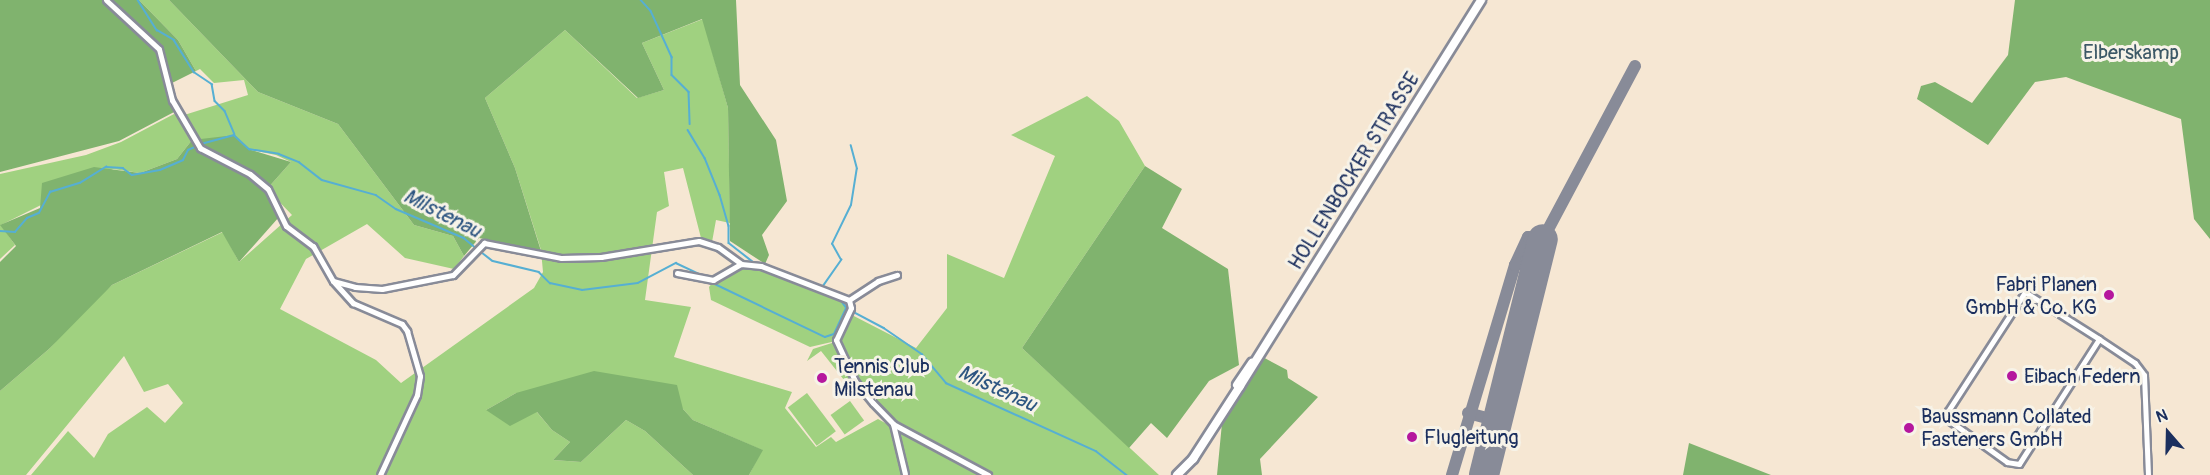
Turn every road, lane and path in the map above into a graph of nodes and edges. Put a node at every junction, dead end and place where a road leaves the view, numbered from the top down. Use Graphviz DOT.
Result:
graph roads {
  1 [pos="106,0"];
  2 [pos="1481,0"];
  3 [pos="741,264"];
  4 [pos="677,273"];
  5 [pos="897,275"];
  6 [pos="333,281"];
  7 [pos="849,300"];
  8 [pos="2099,339"];
  9 [pos="893,424"];
  10 [pos="905,474"];
  11 [pos="380,475"];
  12 [pos="988,475"];
  13 [pos="1177,475"];
  14 [pos="2148,475"];
  1 -- 6 [label="street"];
  2 -- 13 [label="main road, HOLLENBOCKER STRASSE"];
  3 -- 4 [label="street"];
  3 -- 6 [label="street"];
  3 -- 7 [label="street"];
  5 -- 7 [label="street"];
  6 -- 11 [label="street"];
  7 -- 9 [label="street"];
  8 -- 8 [label="street"];
  8 -- 14 [label="street"];
  9 -- 10 [label="street"];
  9 -- 12 [label="street"];
}
